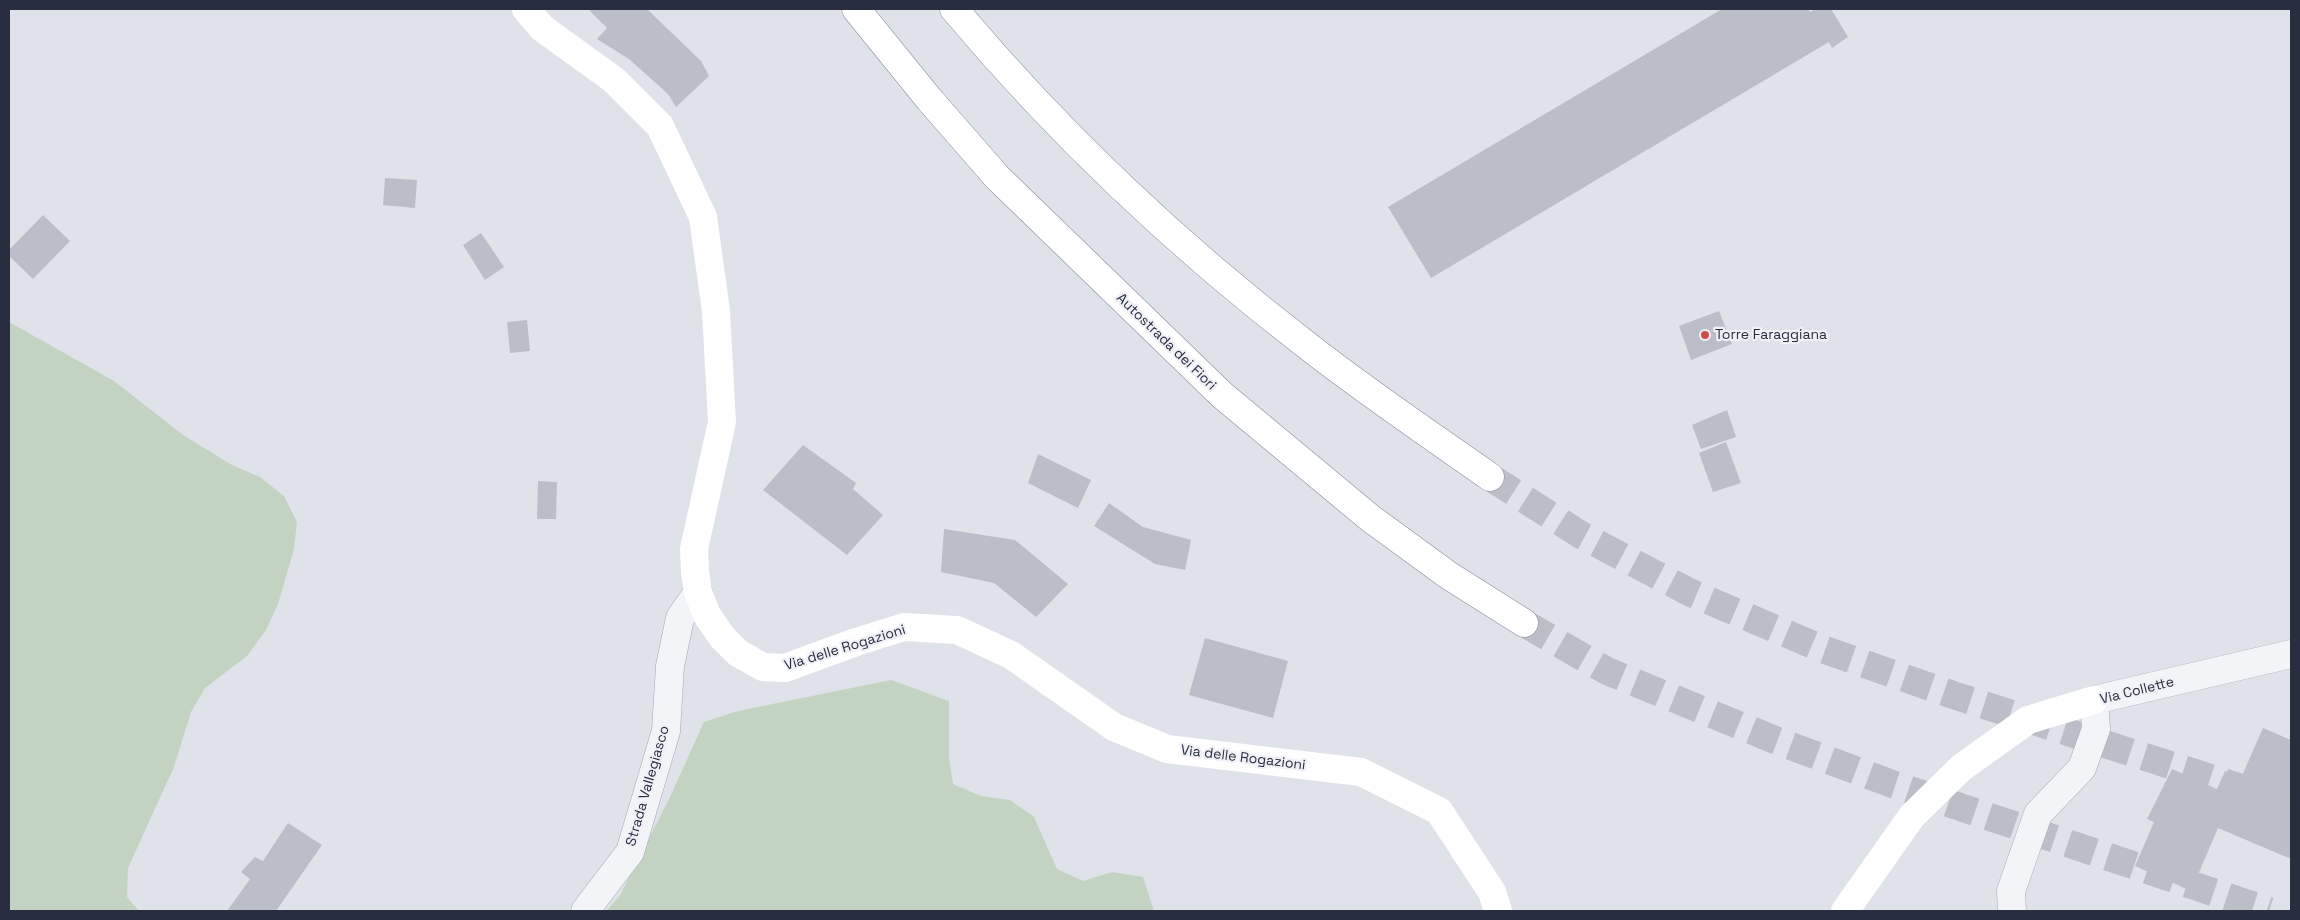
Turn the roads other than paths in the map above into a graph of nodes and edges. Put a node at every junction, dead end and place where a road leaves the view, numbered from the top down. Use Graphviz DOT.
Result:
graph roads {
  1 [pos="526,9"];
  2 [pos="856,9"];
  3 [pos="954,9"];
  4 [pos="1490,477"];
  5 [pos="698,592"];
  6 [pos="1524,623"];
  7 [pos="2291,654"];
  8 [pos="2094,700"];
  9 [pos="584,911"];
  10 [pos="1498,911"];
  11 [pos="1845,911"];
  12 [pos="2012,911"];
  1 -- 5 [label="main road, Via delle Rogazioni"];
  2 -- 6 [label="main road, Autostrada dei Fiori"];
  3 -- 4 [label="main road"];
  5 -- 9 [label="street, Strada Vallegiasco"];
  5 -- 10 [label="main road, Via delle Rogazioni"];
  7 -- 8 [label="street, Via Collette"];
  8 -- 11 [label="main road"];
  8 -- 12 [label="street, Via Collette"];
}
